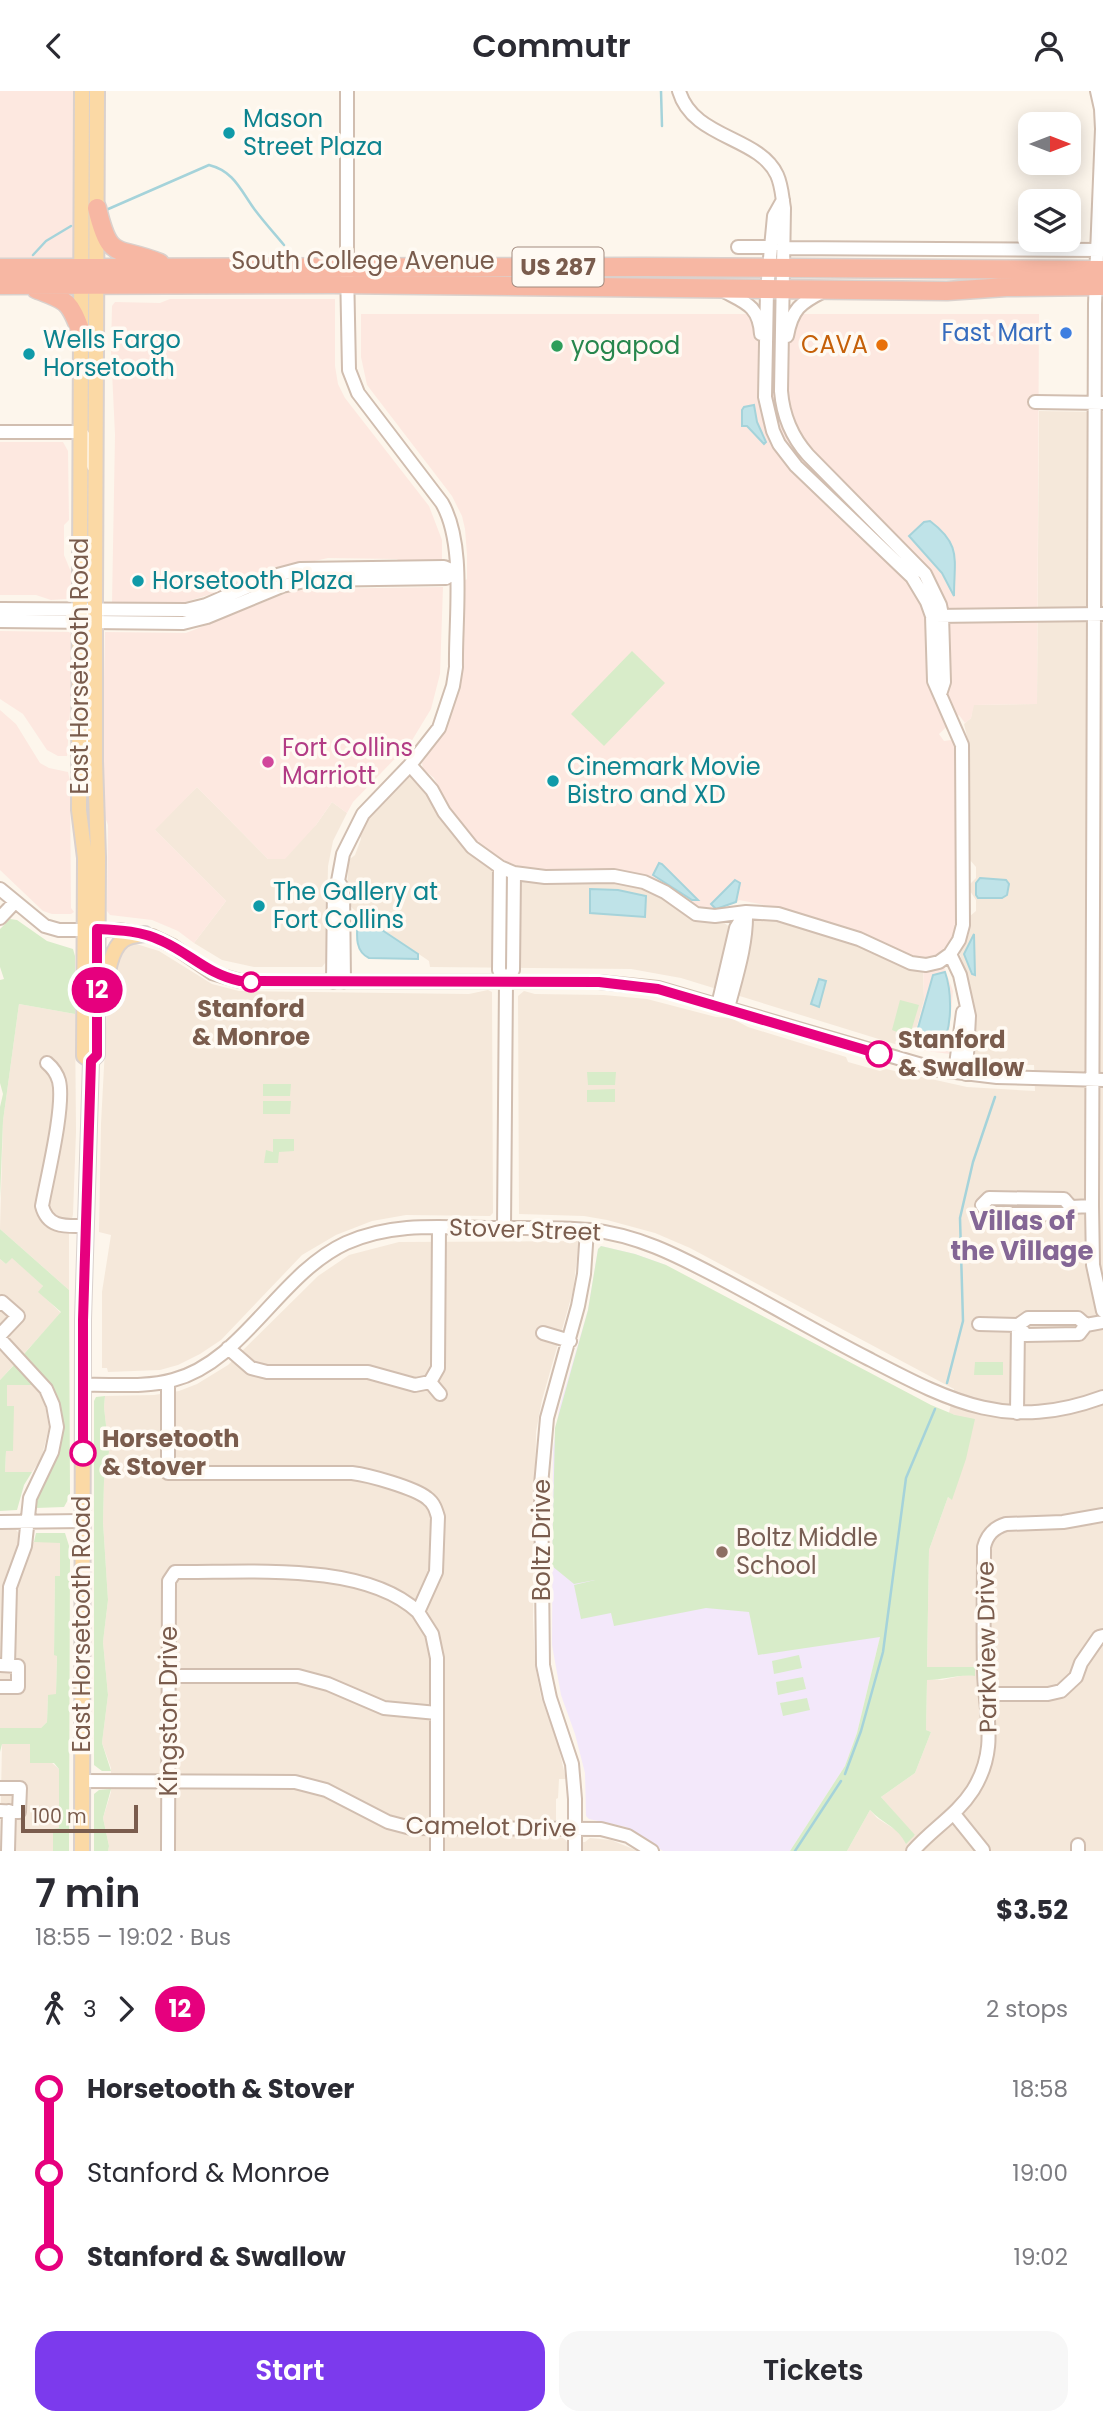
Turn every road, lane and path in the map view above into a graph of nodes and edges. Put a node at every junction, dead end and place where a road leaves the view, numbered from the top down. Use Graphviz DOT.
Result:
graph roads {
  1 [pos="83,91"];
  2 [pos="97,91"];
  3 [pos="347,91"];
  4 [pos="679,91"];
  5 [pos="1097,91"];
  6 [pos="97,176"];
  7 [pos="97,208"];
  8 [pos="738,247"];
  9 [pos="778,247"];
  10 [pos="1100,250"];
  11 [pos="0,268"];
  12 [pos="173,268"];
  13 [pos="776,269"];
  14 [pos="347,276"];
  15 [pos="89,277"];
  16 [pos="1100,278"];
  17 [pos="0,285"];
  18 [pos="26,285"];
  19 [pos="720,289"];
  20 [pos="775,290"];
  21 [pos="824,290"];
  22 [pos="81,332"];
  23 [pos="766,348"];
  24 [pos="782,356"];
  25 [pos="1035,402"];
  26 [pos="1099,403"];
  27 [pos="0,432"];
  28 [pos="80,432"];
  29 [pos="95,473"];
  30 [pos="456,572"];
  31 [pos="0,609"];
  32 [pos="1098,614"];
  33 [pos="87,616"];
  34 [pos="937,616"];
  35 [pos="0,621"];
  36 [pos="80,699"];
  37 [pos="95,761"];
  38 [pos="79,764"];
  39 [pos="1098,764"];
  40 [pos="410,765"];
  41 [pos="96,810"];
  42 [pos="499,867"];
  43 [pos="514,873"];
  44 [pos="1098,873"];
  45 [pos="0,889"];
  46 [pos="15,902"];
  47 [pos="746,912"];
  48 [pos="0,918"];
  49 [pos="91,930"];
  50 [pos="145,935"];
  51 [pos="950,954"];
  52 [pos="1098,978"];
  53 [pos="339,982"];
  54 [pos="506,982"];
  55 [pos="723,1006"];
  56 [pos="94,1057"];
  57 [pos="47,1063"];
  58 [pos="960,1073"];
  59 [pos="1098,1081"];
  60 [pos="1098,1181"];
  61 [pos="1071,1206"];
  62 [pos="1092,1206"];
  63 [pos="86,1226"];
  64 [pos="439,1227"];
  65 [pos="505,1228"];
  66 [pos="587,1230"];
  67 [pos="0,1304"];
  68 [pos="1103,1311"];
  69 [pos="1103,1322"];
  70 [pos="979,1324"];
  71 [pos="1018,1325"];
  72 [pos="543,1332"];
  73 [pos="0,1337"];
  74 [pos="570,1341"];
  75 [pos="228,1348"];
  76 [pos="168,1381"];
  77 [pos="430,1382"];
  78 [pos="83,1385"];
  79 [pos="440,1394"];
  80 [pos="1103,1397"];
  81 [pos="1017,1413"];
  82 [pos="1103,1515"];
  83 [pos="83,1521"];
  84 [pos="0,1522"];
  85 [pos="27,1522"];
  86 [pos="418,1612"];
  87 [pos="1103,1636"];
  88 [pos="4,1665"];
  89 [pos="169,1676"];
  90 [pos="0,1687"];
  91 [pos="986,1694"];
  92 [pos="437,1713"];
  93 [pos="82,1781"];
  94 [pos="169,1781"];
  95 [pos="0,1788"];
  96 [pos="4,1811"];
  97 [pos="954,1814"];
  98 [pos="437,1828"];
  99 [pos="575,1829"];
  100 [pos="983,1850"];
  101 [pos="8,1851"];
  102 [pos="82,1851"];
  103 [pos="168,1851"];
  104 [pos="437,1851"];
  105 [pos="575,1851"];
  106 [pos="652,1851"];
  107 [pos="913,1851"];
  1 -- 6 [label="main road"];
  1 -- 15 [label="main road"];
  2 -- 6 [label="main road"];
  3 -- 14 [label="street"];
  4 -- 9 [label="street"];
  5 -- 10 [label="street"];
  6 -- 7 [label="main road"];
  7 -- 12 [label="highway"];
  7 -- 15 [label="main road"];
  8 -- 9 [label="street"];
  9 -- 10 [label="street"];
  9 -- 13 [label="street"];
  10 -- 16 [label="street"];
  11 -- 15 [label="highway, South College Avenue / US 287"];
  12 -- 14 [label="highway, South College Avenue / US 287"];
  12 -- 15 [label="highway, South College Avenue / US 287"];
  13 -- 14 [label="highway, South College Avenue / US 287"];
  13 -- 16 [label="highway, South College Avenue / US 287"];
  13 -- 20 [label="street"];
  14 -- 15 [label="highway, South College Avenue / US 287"];
  14 -- 19 [label="highway, South College Avenue / US 287"];
  14 -- 30 [label="street"];
  15 -- 18 [label="highway, South College Avenue / US 287"];
  15 -- 22 [label="main road, East Horsetooth Road"];
  15 -- 29 [label="main road, East Horsetooth Road"];
  16 -- 21 [label="highway, South College Avenue / US 287"];
  16 -- 26 [label="street"];
  17 -- 18 [label="highway, South College Avenue / US 287"];
  18 -- 22 [label="highway"];
  19 -- 20 [label="highway, South College Avenue / US 287"];
  19 -- 23 [label="street"];
  20 -- 21 [label="highway, South College Avenue / US 287"];
  20 -- 23 [label="street"];
  20 -- 24 [label="street"];
  21 -- 24 [label="street"];
  22 -- 28 [label="main road, East Horsetooth Road"];
  23 -- 34 [label="street"];
  24 -- 34 [label="street"];
  25 -- 26 [label="street"];
  26 -- 32 [label="street"];
  27 -- 28 [label="street"];
  28 -- 29 [label="street"];
  28 -- 33 [label="main road, East Horsetooth Road"];
  29 -- 33 [label="main road, East Horsetooth Road"];
  30 -- 33 [label="street"];
  30 -- 40 [label="street"];
  31 -- 33 [label="street"];
  32 -- 34 [label="street"];
  32 -- 39 [label="street"];
  33 -- 35 [label="street"];
  33 -- 36 [label="main road, East Horsetooth Road"];
  33 -- 37 [label="main road, East Horsetooth Road"];
  34 -- 51 [label="street"];
  36 -- 37 [label="street"];
  36 -- 38 [label="main road, East Horsetooth Road"];
  37 -- 41 [label="main road, East Horsetooth Road"];
  38 -- 41 [label="street"];
  38 -- 49 [label="main road, East Horsetooth Road"];
  39 -- 44 [label="street"];
  40 -- 42 [label="street"];
  40 -- 53 [label="street"];
  41 -- 49 [label="main road, East Horsetooth Road"];
  42 -- 43 [label="street"];
  42 -- 54 [label="street"];
  43 -- 47 [label="street"];
  43 -- 54 [label="street"];
  44 -- 52 [label="street"];
  45 -- 46 [label="street"];
  46 -- 48 [label="street"];
  46 -- 49 [label="street"];
  47 -- 51 [label="street"];
  47 -- 55 [label="street"];
  49 -- 50 [label="street"];
  49 -- 56 [label="main road, East Horsetooth Road"];
  50 -- 53 [label="street"];
  50 -- 56 [label="main road"];
  51 -- 58 [label="street"];
  52 -- 59 [label="street"];
  53 -- 54 [label="street"];
  54 -- 55 [label="street"];
  54 -- 65 [label="street"];
  55 -- 58 [label="street"];
  56 -- 63 [label="main road, East Horsetooth Road"];
  57 -- 63 [label="street"];
  58 -- 59 [label="street"];
  59 -- 60 [label="street"];
  60 -- 62 [label="street"];
  61 -- 61 [label="street"];
  61 -- 62 [label="street"];
  62 -- 68 [label="street"];
  63 -- 78 [label="main road, East Horsetooth Road"];
  64 -- 65 [label="street, Stover Street"];
  64 -- 75 [label="street, Stover Street"];
  64 -- 77 [label="street"];
  65 -- 66 [label="street, Stover Street"];
  66 -- 74 [label="street, Boltz Drive"];
  66 -- 81 [label="street, Stover Street"];
  67 -- 73 [label="street"];
  69 -- 71 [label="street"];
  70 -- 71 [label="street"];
  71 -- 81 [label="street"];
  72 -- 74 [label="street"];
  73 -- 85 [label="street"];
  74 -- 99 [label="street, Boltz Drive"];
  75 -- 76 [label="street, Stover Street"];
  75 -- 77 [label="street"];
  76 -- 78 [label="street, Stover Street"];
  76 -- 86 [label="street"];
  77 -- 79 [label="street"];
  78 -- 83 [label="main road, East Horsetooth Road"];
  80 -- 81 [label="street, Stover Street"];
  82 -- 91 [label="street, Parkview Drive"];
  83 -- 85 [label="street"];
  83 -- 93 [label="main road, East Horsetooth Road"];
  84 -- 85 [label="street"];
  85 -- 88 [label="street"];
  86 -- 89 [label="street, Kingston Drive"];
  86 -- 92 [label="street"];
  87 -- 91 [label="street"];
  88 -- 90 [label="street"];
  89 -- 92 [label="street"];
  89 -- 94 [label="street, Kingston Drive"];
  91 -- 97 [label="street, Parkview Drive"];
  92 -- 98 [label="street"];
  93 -- 94 [label="street, Camelot Drive"];
  93 -- 102 [label="main road, East Horsetooth Road"];
  94 -- 98 [label="street, Camelot Drive"];
  94 -- 103 [label="street, Kingston Drive"];
  95 -- 96 [label="street"];
  96 -- 101 [label="street"];
  97 -- 100 [label="street"];
  97 -- 107 [label="street, Parkview Drive"];
  98 -- 99 [label="street, Camelot Drive"];
  98 -- 104 [label="street"];
  99 -- 105 [label="street, Boltz Drive"];
  99 -- 106 [label="street, Camelot Drive"];
}
